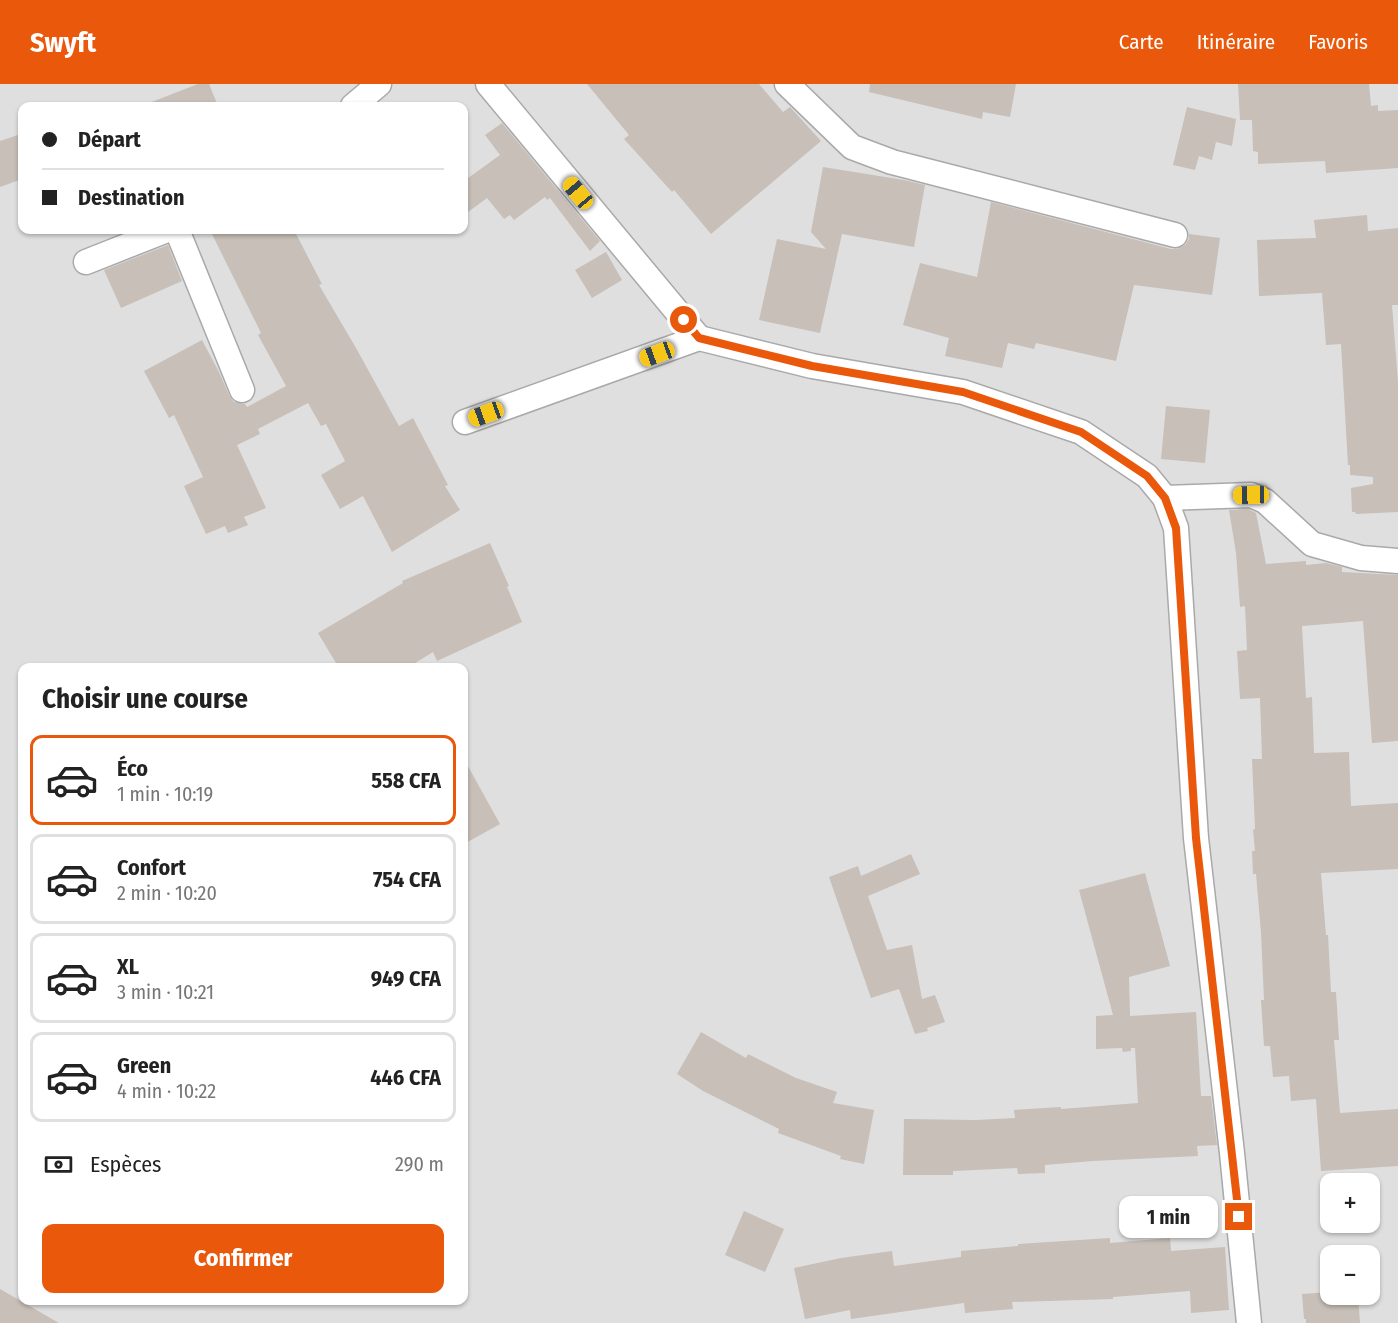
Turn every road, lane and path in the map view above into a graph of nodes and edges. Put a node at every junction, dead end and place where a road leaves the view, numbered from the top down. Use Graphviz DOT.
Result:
graph roads {
  1 [pos="379,84"];
  2 [pos="488,84"];
  3 [pos="788,84"];
  4 [pos="357,102"];
  5 [pos="157,234"];
  6 [pos="179,234"];
  7 [pos="1175,235"];
  8 [pos="86,262"];
  9 [pos="699,338"];
  10 [pos="242,390"];
  11 [pos="465,422"];
  12 [pos="1165,498"];
  13 [pos="1398,561"];
  14 [pos="1249,1323"];
  1 -- 4 [label="street"];
  2 -- 9 [label="street"];
  3 -- 7 [label="street"];
  5 -- 8 [label="street"];
  6 -- 10 [label="street"];
  9 -- 11 [label="street"];
  9 -- 12 [label="street"];
  12 -- 13 [label="street"];
  12 -- 14 [label="street"];
}
